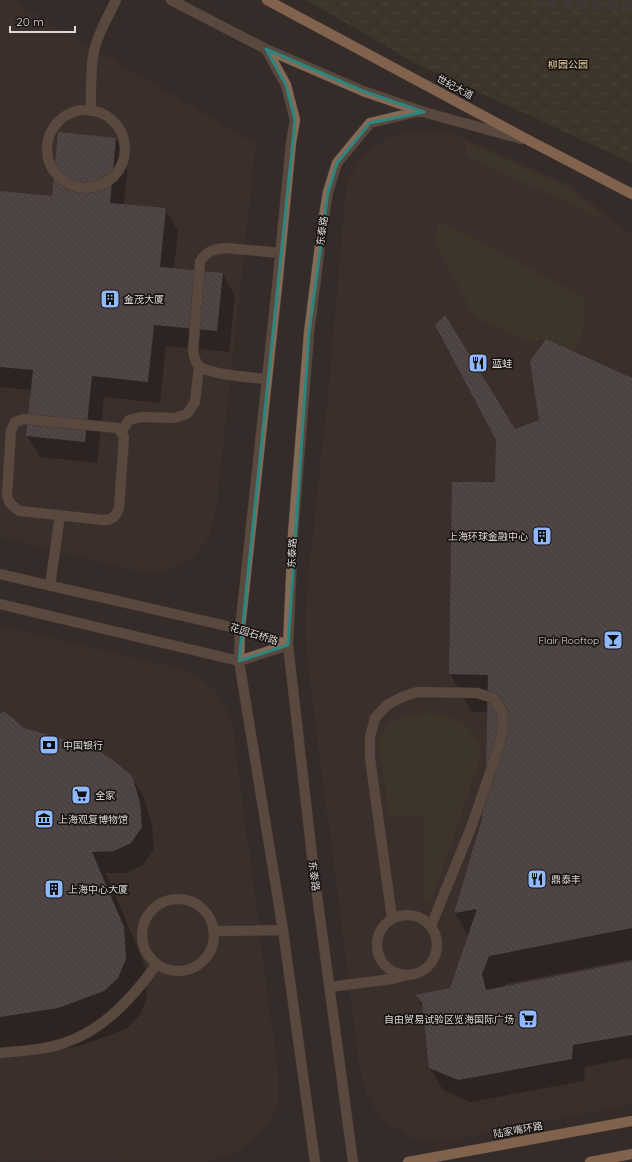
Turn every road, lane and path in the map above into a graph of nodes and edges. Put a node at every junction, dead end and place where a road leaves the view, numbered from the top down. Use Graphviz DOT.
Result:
graph roads {
  1 [pos="116,0"];
  2 [pos="171,0"];
  3 [pos="267,0"];
  4 [pos="266,49"];
  5 [pos="90,110"];
  6 [pos="424,112"];
  7 [pos="532,142"];
  8 [pos="632,194"];
  9 [pos="280,253"];
  10 [pos="199,366"];
  11 [pos="266,379"];
  12 [pos="121,432"];
  13 [pos="60,515"];
  14 [pos="0,574"];
  15 [pos="50,586"];
  16 [pos="0,604"];
  17 [pos="240,629"];
  18 [pos="288,645"];
  19 [pos="239,661"];
  20 [pos="392,918"];
  21 [pos="431,926"];
  22 [pos="282,930"];
  23 [pos="213,931"];
  24 [pos="157,964"];
  25 [pos="421,972"];
  26 [pos="329,987"];
  27 [pos="0,1053"];
  28 [pos="632,1121"];
  29 [pos="632,1154"];
  30 [pos="315,1162"];
  31 [pos="354,1162"];
  32 [pos="408,1162"];
  33 [pos="590,1162"];
  1 -- 5 [label="street"];
  2 -- 4 [label="street"];
  3 -- 7 [label="main road, 世纪大道"];
  4 -- 6 [label="street"];
  4 -- 9 [label="street"];
  5 -- 5 [label="street"];
  6 -- 7 [label="street, 东泰路"];
  6 -- 18 [label="street, 东泰路"];
  7 -- 8 [label="main road, 世纪大道"];
  9 -- 10 [label="street"];
  9 -- 11 [label="street"];
  10 -- 11 [label="street"];
  10 -- 12 [label="street"];
  11 -- 17 [label="street"];
  12 -- 13 [label="street"];
  12 -- 13 [label="street"];
  13 -- 15 [label="street"];
  14 -- 15 [label="street, 花园石桥路"];
  15 -- 17 [label="street, 花园石桥路"];
  16 -- 19 [label="street"];
  17 -- 18 [label="street, 花园石桥路"];
  17 -- 19 [label="street"];
  18 -- 19 [label="street, 花园石桥路"];
  18 -- 26 [label="street, 东泰路"];
  19 -- 22 [label="street"];
  20 -- 21 [label="street"];
  20 -- 21 [label="street"];
  20 -- 25 [label="street"];
  21 -- 25 [label="street"];
  22 -- 23 [label="street"];
  22 -- 30 [label="street"];
  23 -- 24 [label="street"];
  23 -- 24 [label="street"];
  24 -- 27 [label="street"];
  25 -- 26 [label="street"];
  26 -- 31 [label="street, 东泰路"];
  28 -- 32 [label="main road, 陆家嘴环路"];
  29 -- 33 [label="main road"];
}
